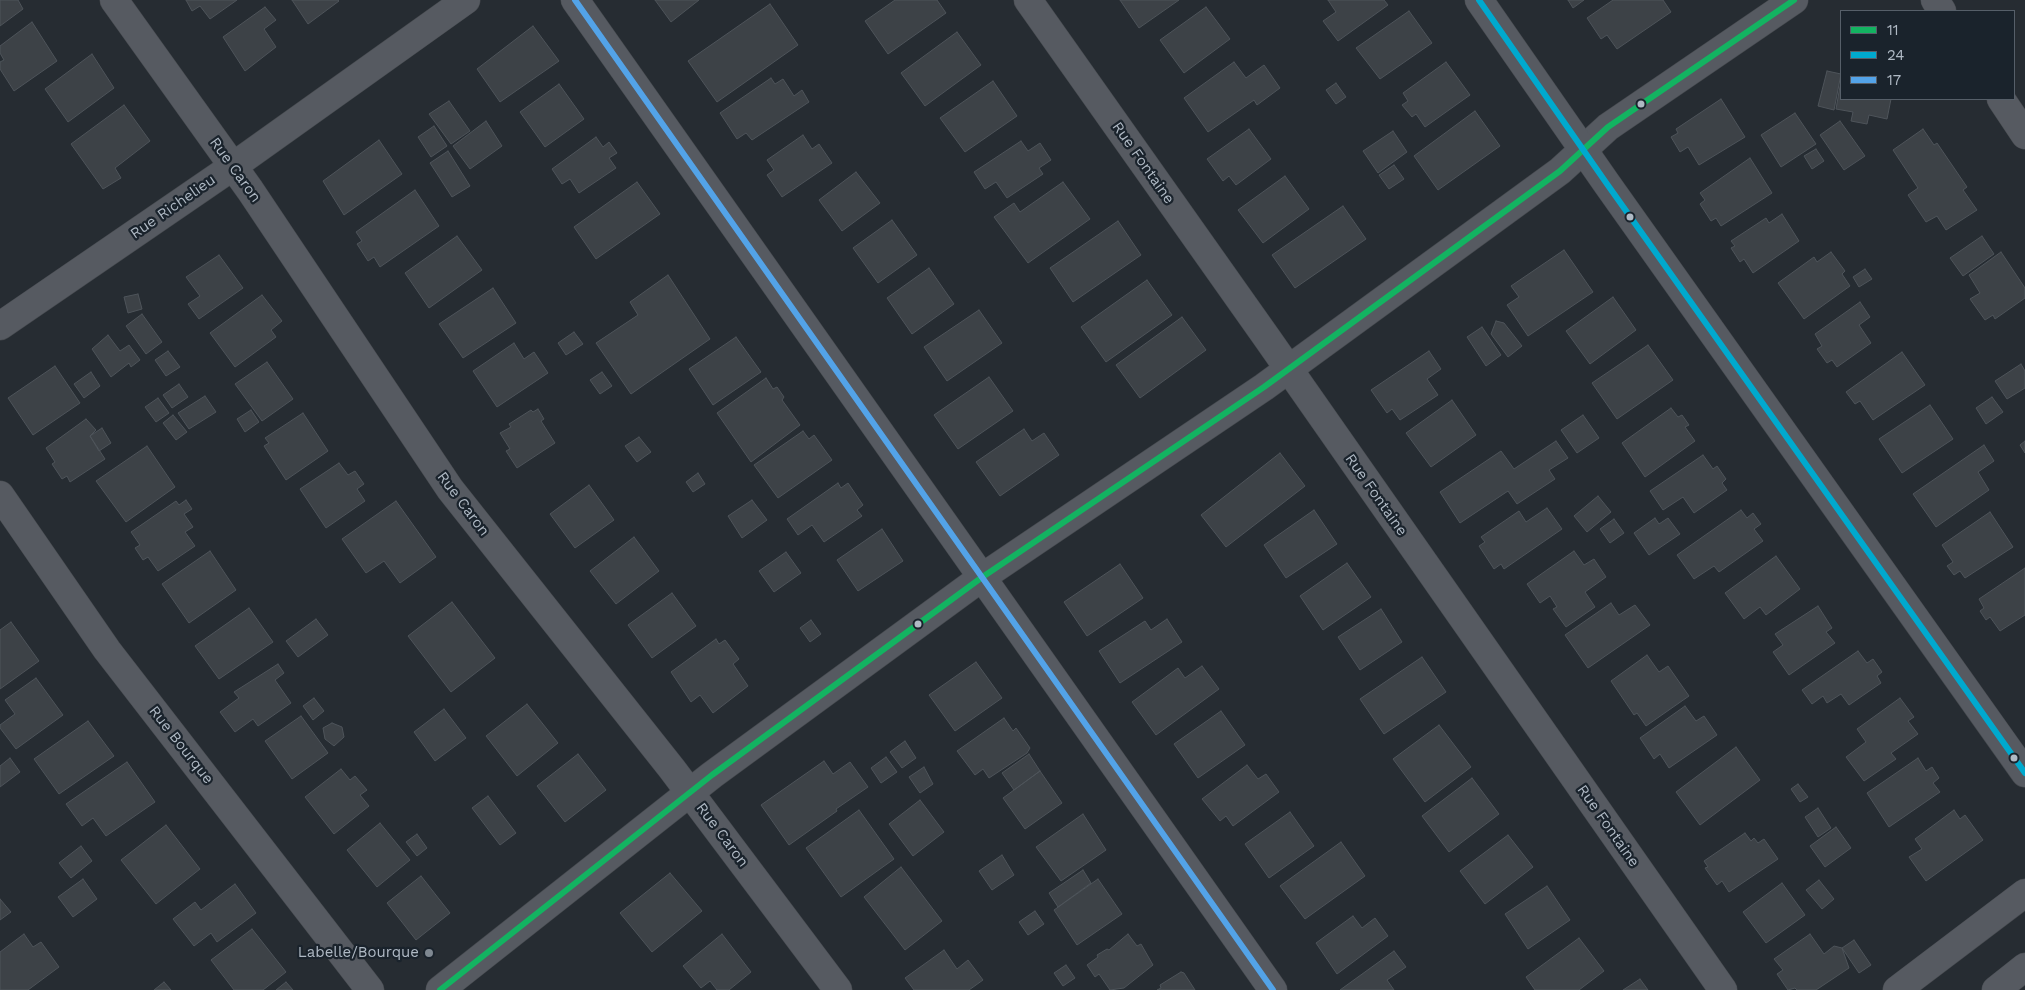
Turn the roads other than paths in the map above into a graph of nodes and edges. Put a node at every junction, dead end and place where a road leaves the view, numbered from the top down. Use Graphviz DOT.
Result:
graph roads {
  1 [pos="114,0"];
  2 [pos="466,0"];
  3 [pos="575,0"];
  4 [pos="1028,0"];
  5 [pos="1479,0"];
  6 [pos="1794,0"];
  7 [pos="2001,100"];
  8 [pos="2025,135"];
  9 [pos="1584,151"];
  10 [pos="232,166"];
  11 [pos="0,326"];
  12 [pos="1289,369"];
  13 [pos="0,495"];
  14 [pos="981,578"];
  15 [pos="2025,773"];
  16 [pos="690,794"];
  17 [pos="2025,893"];
  18 [pos="2025,967"];
  19 [pos="370,990"];
  20 [pos="440,990"];
  21 [pos="838,990"];
  22 [pos="1273,990"];
  23 [pos="1723,990"];
  24 [pos="1897,990"];
  25 [pos="1996,990"];
  1 -- 10 [label="street, Rue Caron"];
  2 -- 10 [label="street, Rue Richelieu"];
  3 -- 14 [label="street"];
  4 -- 12 [label="street, Rue Fontaine"];
  5 -- 9 [label="street"];
  6 -- 9 [label="street"];
  7 -- 8 [label="street"];
  9 -- 12 [label="street"];
  9 -- 15 [label="street"];
  10 -- 11 [label="street, Rue Richelieu"];
  10 -- 16 [label="street, Rue Caron"];
  12 -- 14 [label="street"];
  12 -- 23 [label="street, Rue Fontaine"];
  13 -- 19 [label="street, Rue Bourque"];
  14 -- 16 [label="street"];
  14 -- 22 [label="street"];
  16 -- 20 [label="street"];
  16 -- 21 [label="street, Rue Caron"];
  17 -- 24 [label="street"];
  18 -- 25 [label="street"];
}
